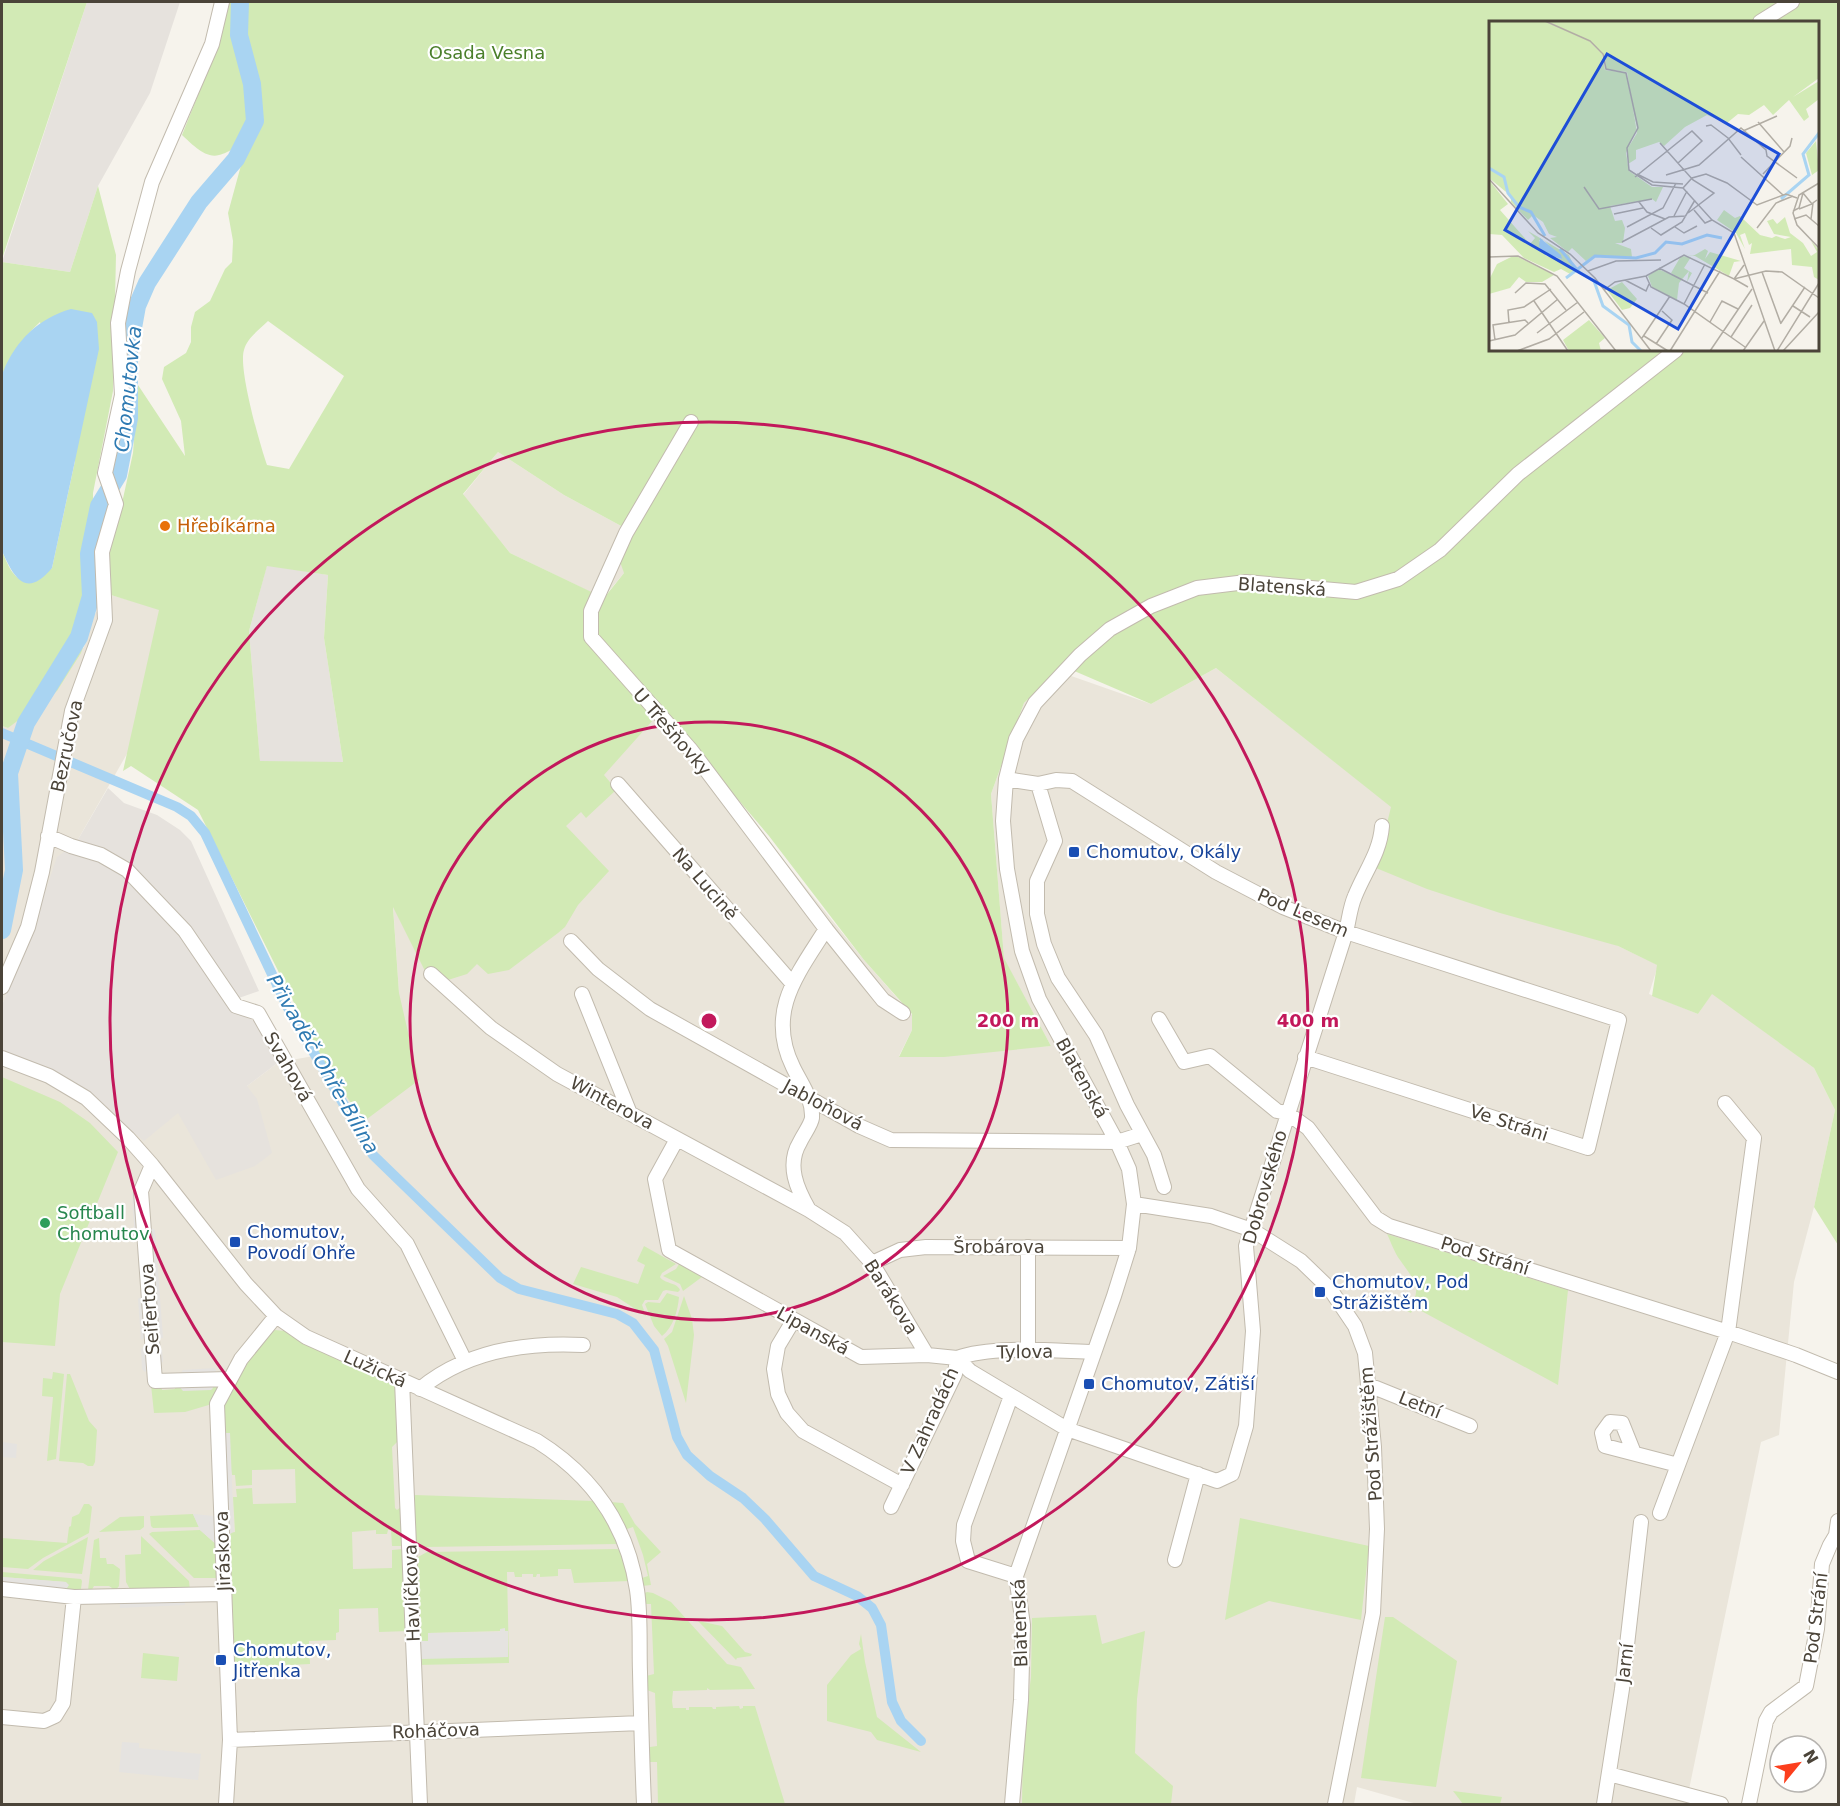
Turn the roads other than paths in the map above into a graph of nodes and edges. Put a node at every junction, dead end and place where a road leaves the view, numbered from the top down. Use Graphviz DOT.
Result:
graph roads {
  1 [pos="222,2"];
  2 [pos="1792,2"];
  3 [pos="1762,21"];
  4 [pos="1675,351"];
  5 [pos="690,422"];
  6 [pos="1006,779"];
  7 [pos="618,784"];
  8 [pos="1038,784"];
  9 [pos="1382,826"];
  10 [pos="48,836"];
  11 [pos="826,929"];
  12 [pos="1346,932"];
  13 [pos="571,941"];
  14 [pos="431,974"];
  15 [pos="792,983"];
  16 [pos="2,987"];
  17 [pos="582,994"];
  18 [pos="903,1013"];
  19 [pos="1159,1019"];
  20 [pos="1619,1020"];
  21 [pos="1305,1057"];
  22 [pos="2,1058"];
  23 [pos="810,1099"];
  24 [pos="1725,1103"];
  25 [pos="629,1112"];
  26 [pos="1287,1113"];
  27 [pos="1142,1134"];
  28 [pos="677,1139"];
  29 [pos="1117,1142"];
  30 [pos="152,1166"];
  31 [pos="1164,1187"];
  32 [pos="1134,1204"];
  33 [pos="809,1210"];
  34 [pos="1252,1230"];
  35 [pos="1028,1247"];
  36 [pos="1129,1248"];
  37 [pos="872,1263"];
  38 [pos="276,1316"];
  39 [pos="793,1321"];
  40 [pos="1728,1332"];
  41 [pos="583,1345"];
  42 [pos="1028,1351"];
  43 [pos="1094,1352"];
  44 [pos="927,1355"];
  45 [pos="957,1358"];
  46 [pos="465,1362"];
  47 [pos="1839,1372"];
  48 [pos="229,1379"];
  49 [pos="402,1381"];
  50 [pos="1370,1387"];
  51 [pos="420,1389"];
  52 [pos="1011,1396"];
  53 [pos="1470,1425"];
  54 [pos="1067,1429"];
  55 [pos="1634,1453"];
  56 [pos="1677,1465"];
  57 [pos="1198,1474"];
  58 [pos="902,1485"];
  59 [pos="891,1507"];
  60 [pos="1660,1513"];
  61 [pos="1839,1521"];
  62 [pos="1641,1522"];
  63 [pos="1175,1560"];
  64 [pos="1016,1576"];
  65 [pos="2,1589"];
  66 [pos="224,1594"];
  67 [pos="74,1597"];
  68 [pos="2,1717"];
  69 [pos="641,1723"];
  70 [pos="418,1731"];
  71 [pos="230,1740"];
  72 [pos="1609,1774"];
  73 [pos="226,1804"];
  74 [pos="420,1804"];
  75 [pos="644,1804"];
  76 [pos="1012,1804"];
  77 [pos="1335,1804"];
  78 [pos="1604,1804"];
  79 [pos="1721,1804"];
  80 [pos="1749,1804"];
  1 -- 10 [label="street, Bezručova"];
  2 -- 3 [label="street"];
  4 -- 6 [label="street, Blatenská"];
  5 -- 11 [label="street, U Třešňovky"];
  6 -- 8 [label="street, Pod Lesem"];
  6 -- 29 [label="street, Blatenská"];
  7 -- 15 [label="street, Na Lucině"];
  8 -- 12 [label="street, Pod Lesem"];
  8 -- 27 [label="street"];
  9 -- 12 [label="street, Dobrovského"];
  10 -- 16 [label="street, Bezručova"];
  10 -- 46 [label="street, Svahová"];
  11 -- 15 [label="street"];
  11 -- 18 [label="street, U Třešňovky"];
  12 -- 20 [label="street, Pod Lesem"];
  12 -- 21 [label="street, Dobrovského"];
  13 -- 23 [label="street, Jabloňová"];
  14 -- 25 [label="street, Winterova"];
  15 -- 23 [label="street"];
  17 -- 25 [label="street"];
  19 -- 26 [label="street, Dobrovského"];
  20 -- 21 [label="street, Ve Stráni"];
  21 -- 26 [label="street, Dobrovského"];
  22 -- 30 [label="street, Lužická"];
  23 -- 29 [label="street, Jabloňová"];
  23 -- 33 [label="street"];
  24 -- 40 [label="street"];
  25 -- 28 [label="street, Winterova"];
  26 -- 34 [label="street, Dobrovského"];
  26 -- 40 [label="street, Pod Strání"];
  27 -- 29 [label="street, Jabloňová"];
  27 -- 31 [label="street"];
  28 -- 33 [label="street, Winterova"];
  28 -- 39 [label="street, Lipanská"];
  29 -- 32 [label="street, Blatenská"];
  30 -- 38 [label="street, Lužická"];
  30 -- 48 [label="street, Seifertova"];
  32 -- 34 [label="street, Pod Strážištěm"];
  32 -- 36 [label="street, Blatenská"];
  33 -- 37 [label="street, Barákova"];
  34 -- 50 [label="street, Pod Strážištěm"];
  34 -- 57 [label="street, Dobrovského"];
  35 -- 36 [label="street, Šrobárova"];
  35 -- 37 [label="street, Šrobárova"];
  35 -- 42 [label="street"];
  36 -- 43 [label="street, Blatenská"];
  37 -- 44 [label="street, Barákova"];
  38 -- 48 [label="street, Jiráskova"];
  38 -- 49 [label="street, Lužická"];
  39 -- 44 [label="street, Lipanská"];
  39 -- 58 [label="street, V Zahradách"];
  40 -- 47 [label="street, Pod Strání"];
  40 -- 56 [label="street"];
  41 -- 46 [label="street"];
  42 -- 43 [label="street, Tylova"];
  42 -- 45 [label="street, Tylova"];
  43 -- 54 [label="street, Blatenská"];
  44 -- 45 [label="street, Lipanská"];
  45 -- 52 [label="street"];
  45 -- 58 [label="street, V Zahradách"];
  46 -- 51 [label="street"];
  48 -- 66 [label="street, Jiráskova"];
  49 -- 51 [label="street, Lužická"];
  49 -- 70 [label="street, Havlíčkova"];
  50 -- 53 [label="street, Letní"];
  50 -- 77 [label="street, Pod Strážištěm"];
  51 -- 69 [label="street, Lužická"];
  52 -- 54 [label="street"];
  52 -- 64 [label="street"];
  54 -- 57 [label="street, Dobrovského"];
  54 -- 64 [label="street, Blatenská"];
  55 -- 56 [label="street"];
  56 -- 60 [label="street"];
  57 -- 63 [label="street"];
  58 -- 59 [label="street, V Zahradách"];
  61 -- 80 [label="street, Pod Strání"];
  62 -- 72 [label="street, Jarní"];
  64 -- 76 [label="street, Blatenská"];
  65 -- 67 [label="street"];
  66 -- 67 [label="street"];
  66 -- 71 [label="street, Jiráskova"];
  67 -- 68 [label="street"];
  69 -- 70 [label="street, Roháčova"];
  69 -- 75 [label="street, Lužická"];
  70 -- 71 [label="street, Roháčova"];
  70 -- 74 [label="street, Havlíčkova"];
  71 -- 73 [label="street, Jiráskova"];
  72 -- 78 [label="street, Jarní"];
  72 -- 79 [label="street"];
}
